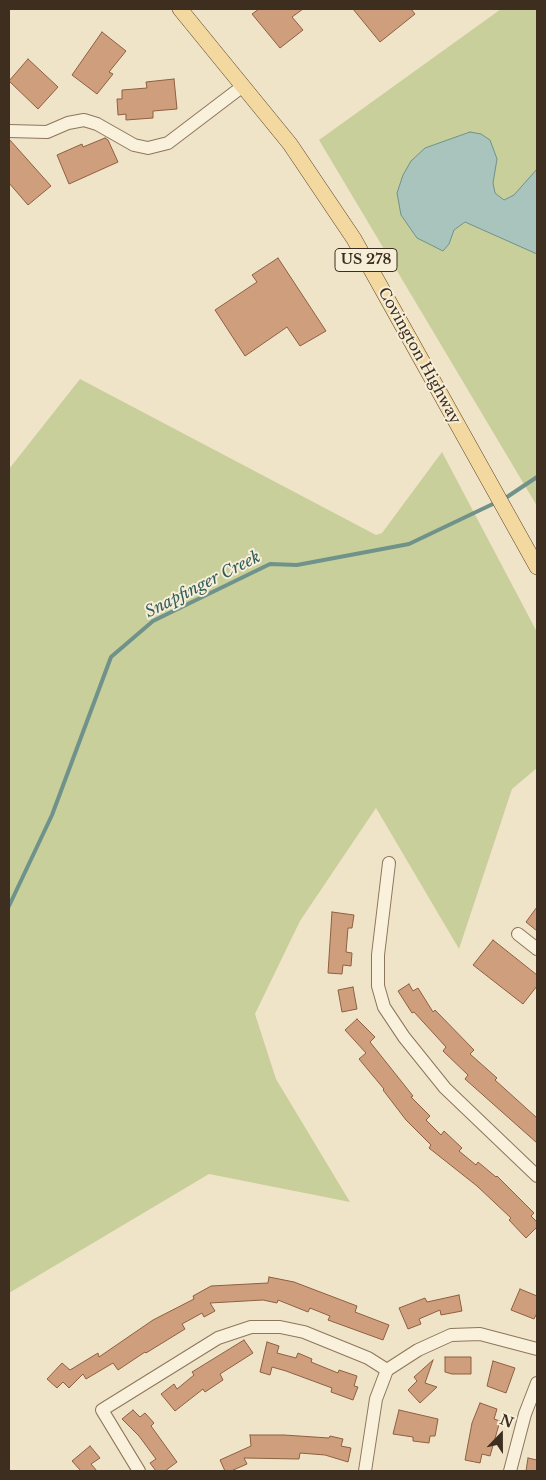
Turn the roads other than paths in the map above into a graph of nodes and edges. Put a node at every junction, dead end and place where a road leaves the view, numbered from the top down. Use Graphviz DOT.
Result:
graph roads {
  1 [pos="180,9"];
  2 [pos="243,86"];
  3 [pos="9,131"];
  4 [pos="537,567"];
  5 [pos="389,863"];
  6 [pos="518,934"];
  7 [pos="537,949"];
  8 [pos="537,1176"];
  9 [pos="537,1349"];
  10 [pos="387,1370"];
  11 [pos="537,1383"];
  12 [pos="140,1471"];
  13 [pos="365,1471"];
  14 [pos="510,1471"];
  1 -- 2 [label="main road, Covington Highway / US 278"];
  2 -- 3 [label="street"];
  2 -- 4 [label="main road, Covington Highway / US 278"];
  5 -- 8 [label="street"];
  6 -- 7 [label="street"];
  9 -- 10 [label="street"];
  10 -- 12 [label="street"];
  10 -- 13 [label="street"];
  11 -- 14 [label="street"];
}
